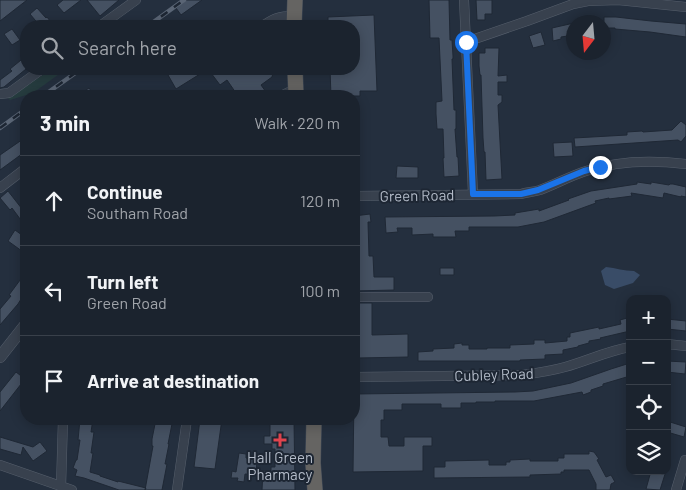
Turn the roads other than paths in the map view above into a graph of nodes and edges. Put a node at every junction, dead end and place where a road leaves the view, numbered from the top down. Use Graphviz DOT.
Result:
graph roads {
  1 [pos="136,0"];
  2 [pos="295,0"];
  3 [pos="464,0"];
  4 [pos="686,7"];
  5 [pos="108,20"];
  6 [pos="271,20"];
  7 [pos="292,20"];
  8 [pos="294,20"];
  9 [pos="466,42"];
  10 [pos="33,75"];
  11 [pos="294,75"];
  12 [pos="292,90"];
  13 [pos="0,94"];
  14 [pos="686,164"];
  15 [pos="20,173"];
  16 [pos="0,188"];
  17 [pos="473,194"];
  18 [pos="360,196"];
  19 [pos="428,296"];
  20 [pos="360,297"];
  21 [pos="20,332"];
  22 [pos="671,344"];
  23 [pos="686,346"];
  24 [pos="626,348"];
  25 [pos="0,357"];
  26 [pos="360,377"];
  27 [pos="63,425"];
  28 [pos="186,425"];
  29 [pos="314,425"];
  30 [pos="685,460"];
  31 [pos="0,465"];
  32 [pos="61,486"];
  33 [pos="72,490"];
  34 [pos="177,490"];
  35 [pos="315,490"];
  36 [pos="676,490"];
  1 -- 5 [label="street"];
  2 -- 8 [label="highway"];
  3 -- 9 [label="street"];
  4 -- 9 [label="street"];
  6 -- 7 [label="street"];
  9 -- 17 [label="street"];
  10 -- 13 [label="street"];
  11 -- 12 [label="highway"];
  14 -- 17 [label="street, Green Road"];
  15 -- 16 [label="street"];
  17 -- 18 [label="street, Green Road"];
  19 -- 20 [label="street"];
  21 -- 25 [label="street"];
  22 -- 23 [label="street"];
  24 -- 26 [label="street, Cubley Road"];
  27 -- 32 [label="street"];
  28 -- 34 [label="street"];
  29 -- 35 [label="highway"];
  30 -- 36 [label="street"];
  31 -- 32 [label="street"];
  32 -- 33 [label="street"];
}
